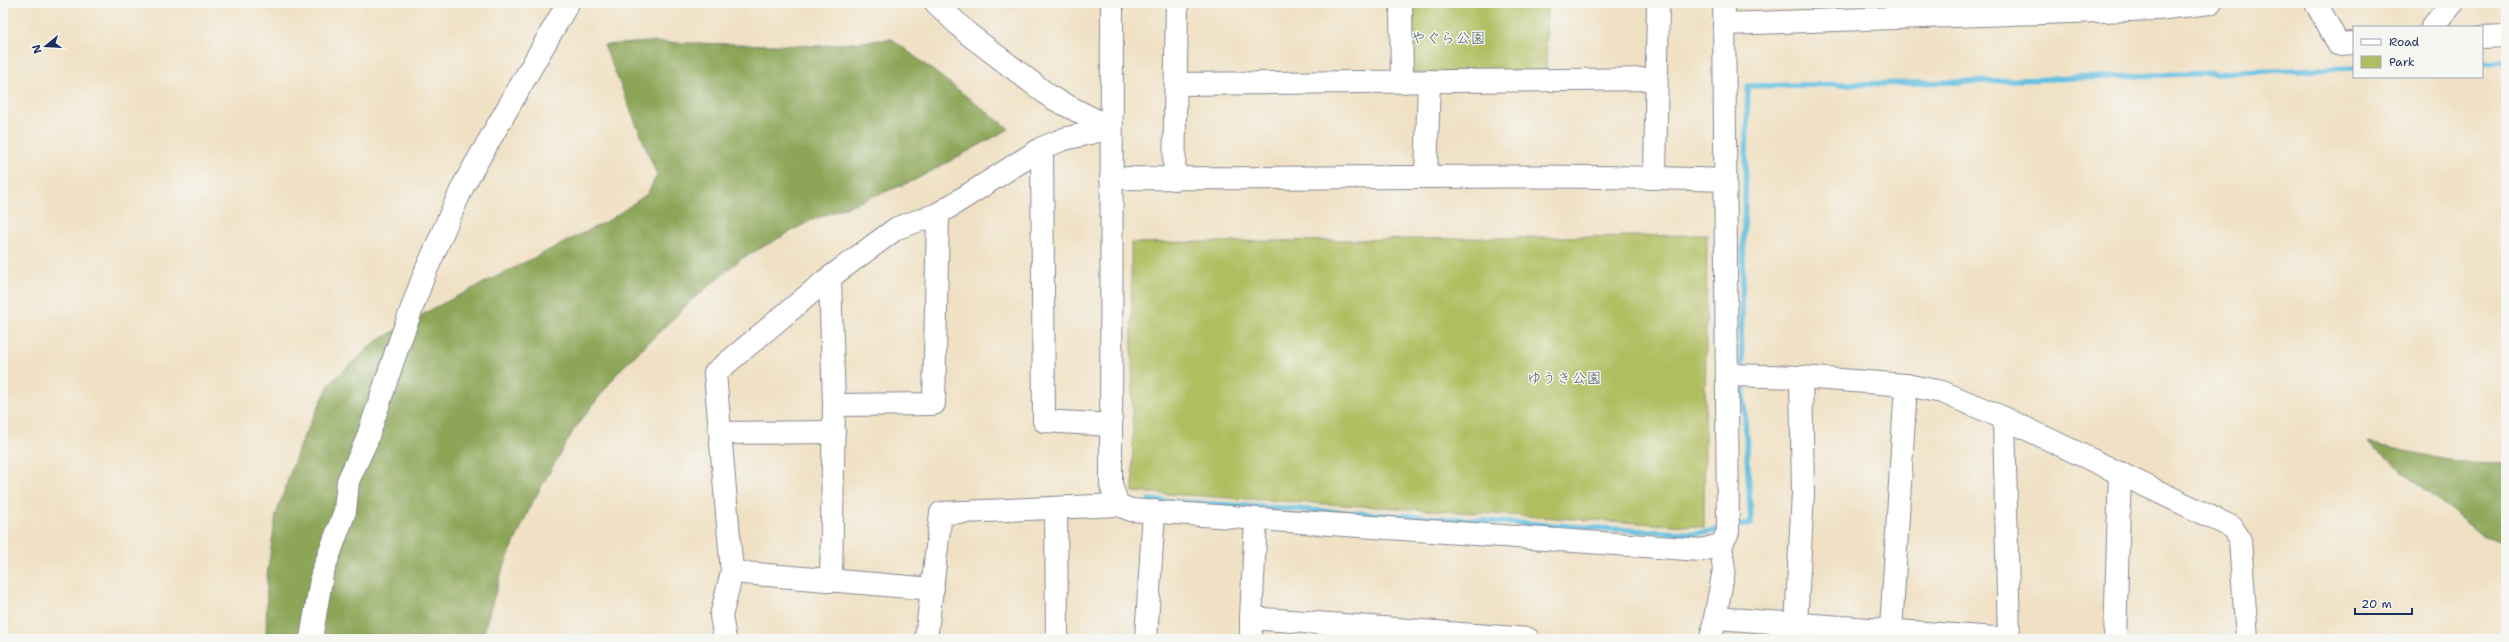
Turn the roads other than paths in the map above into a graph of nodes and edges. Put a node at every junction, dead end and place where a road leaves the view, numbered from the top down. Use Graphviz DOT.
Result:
graph roads {
  1 [pos="568,3"];
  2 [pos="936,3"];
  3 [pos="1112,3"];
  4 [pos="1177,3"];
  5 [pos="1401,3"];
  6 [pos="1658,3"];
  7 [pos="2210,3"];
  8 [pos="2316,3"];
  9 [pos="2452,3"];
  10 [pos="1724,13"];
  11 [pos="2433,26"];
  12 [pos="2506,36"];
  13 [pos="2483,37"];
  14 [pos="2353,43"];
  15 [pos="1655,79"];
  16 [pos="1429,81"];
  17 [pos="1402,82"];
  18 [pos="1176,84"];
  19 [pos="1111,128"];
  20 [pos="1042,148"];
  21 [pos="1426,176"];
  22 [pos="1655,177"];
  23 [pos="1111,178"];
  24 [pos="1174,179"];
  25 [pos="1725,180"];
  26 [pos="938,214"];
  27 [pos="830,278"];
  28 [pos="1727,375"];
  29 [pos="1801,377"];
  30 [pos="1906,385"];
  31 [pos="834,404"];
  32 [pos="2004,418"];
  33 [pos="1111,425"];
  34 [pos="834,432"];
  35 [pos="720,433"];
  36 [pos="2120,473"];
  37 [pos="1118,505"];
  38 [pos="1056,508"];
  39 [pos="1154,511"];
  40 [pos="1256,519"];
  41 [pos="1721,545"];
  42 [pos="732,572"];
  43 [pos="831,581"];
  44 [pos="933,589"];
  45 [pos="1796,625"];
  46 [pos="1251,629"];
  47 [pos="1713,629"];
  48 [pos="1891,630"];
  49 [pos="1308,631"];
  50 [pos="1432,635"];
  51 [pos="311,639"];
  52 [pos="725,639"];
  53 [pos="926,639"];
  54 [pos="1057,639"];
  55 [pos="1146,639"];
  56 [pos="1528,639"];
  57 [pos="2010,639"];
  58 [pos="2115,639"];
  59 [pos="2247,639"];
  1 -- 51 [label="street"];
  2 -- 19 [label="street"];
  3 -- 19 [label="street"];
  4 -- 18 [label="street"];
  5 -- 17 [label="street"];
  6 -- 15 [label="street"];
  7 -- 10 [label="street"];
  8 -- 14 [label="street"];
  9 -- 11 [label="street"];
  10 -- 25 [label="street"];
  12 -- 13 [label="street"];
  15 -- 16 [label="street"];
  15 -- 22 [label="street"];
  16 -- 17 [label="street"];
  16 -- 21 [label="street"];
  17 -- 18 [label="street"];
  18 -- 24 [label="street"];
  19 -- 20 [label="street"];
  19 -- 23 [label="street"];
  20 -- 26 [label="street"];
  20 -- 33 [label="street"];
  21 -- 22 [label="street"];
  21 -- 24 [label="street"];
  22 -- 25 [label="street"];
  23 -- 24 [label="street"];
  23 -- 33 [label="street"];
  25 -- 28 [label="street"];
  26 -- 27 [label="street"];
  26 -- 31 [label="street"];
  27 -- 31 [label="street"];
  27 -- 35 [label="street"];
  28 -- 29 [label="street"];
  28 -- 41 [label="street"];
  29 -- 30 [label="street"];
  29 -- 45 [label="street"];
  30 -- 32 [label="street"];
  30 -- 48 [label="street"];
  31 -- 34 [label="street"];
  32 -- 36 [label="street"];
  32 -- 57 [label="street"];
  33 -- 37 [label="street"];
  34 -- 35 [label="street"];
  34 -- 43 [label="street"];
  35 -- 42 [label="street"];
  36 -- 58 [label="street"];
  36 -- 59 [label="street"];
  37 -- 38 [label="street"];
  37 -- 39 [label="street"];
  38 -- 44 [label="street"];
  38 -- 54 [label="street"];
  39 -- 40 [label="street"];
  39 -- 55 [label="street"];
  40 -- 41 [label="street"];
  40 -- 46 [label="street"];
  41 -- 47 [label="street"];
  42 -- 43 [label="street"];
  42 -- 52 [label="street"];
  43 -- 44 [label="street"];
  44 -- 53 [label="street"];
  45 -- 47 [label="street"];
  45 -- 48 [label="street"];
  46 -- 49 [label="street"];
  48 -- 57 [label="street"];
  49 -- 50 [label="street"];
  50 -- 56 [label="street"];
}
